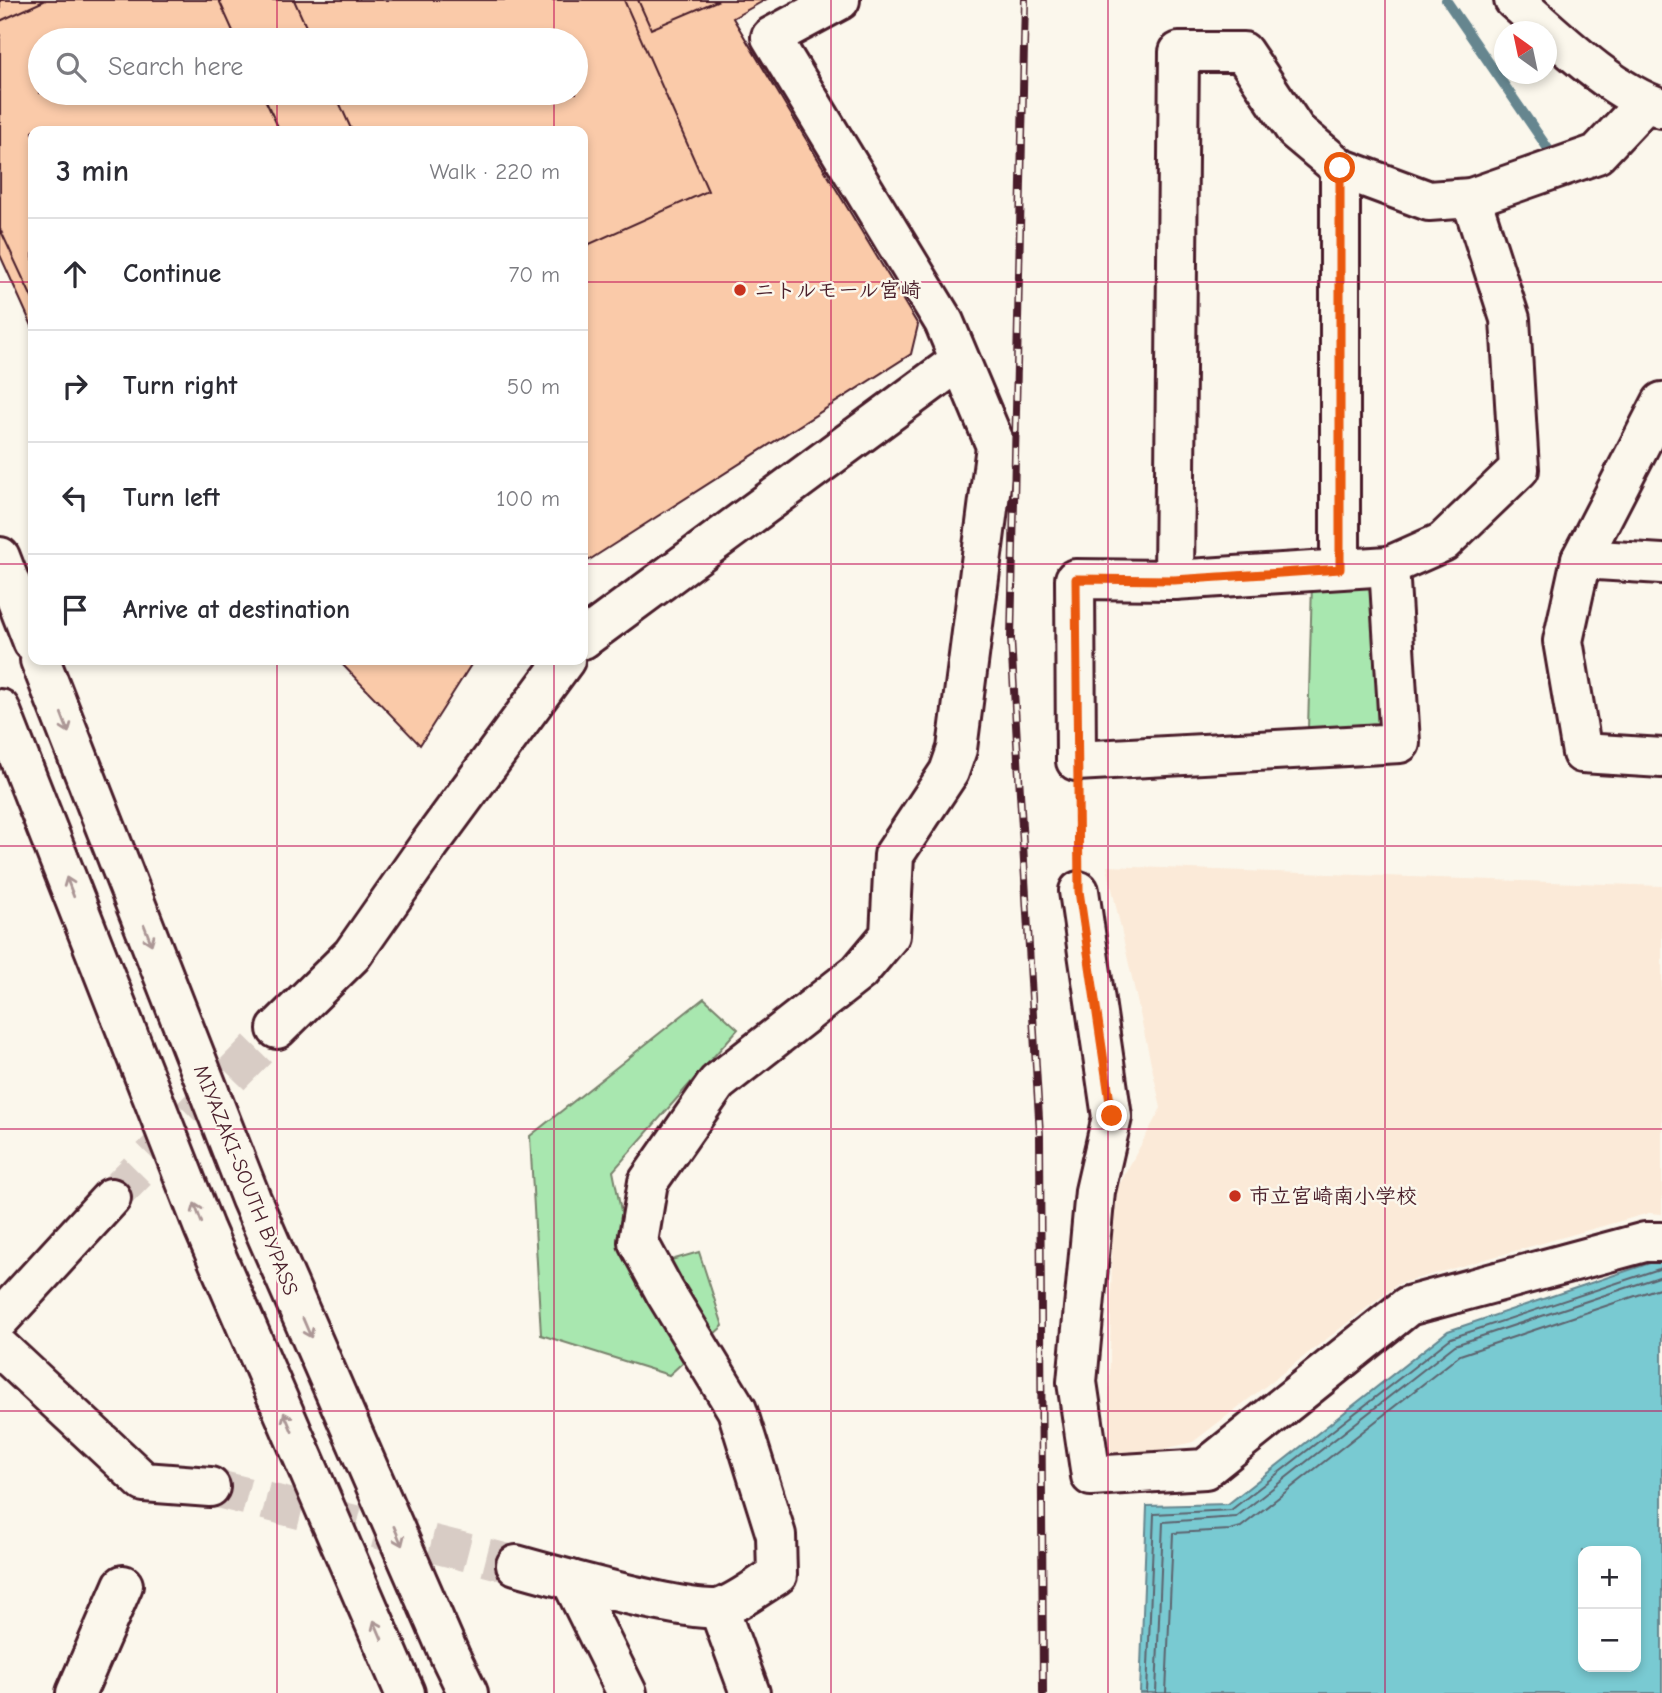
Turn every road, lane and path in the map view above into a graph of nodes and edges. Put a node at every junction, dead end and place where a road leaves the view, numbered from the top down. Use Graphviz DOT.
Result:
graph roads {
  1 [pos="839,0"];
  2 [pos="1514,0"];
  3 [pos="1653,106"];
  4 [pos="1340,168"];
  5 [pos="1471,198"];
  6 [pos="959,361"];
  7 [pos="1662,401"];
  8 [pos="0,557"];
  9 [pos="1581,559"];
  10 [pos="1662,564"];
  11 [pos="1389,566"];
  12 [pos="1340,569"];
  13 [pos="1174,580"];
  14 [pos="28,629"];
  15 [pos="588,635"];
  16 [pos="42,665"];
  17 [pos="561,665"];
  18 [pos="0,709"];
  19 [pos="1662,758"];
  20 [pos="1076,761"];
  21 [pos="1079,891"];
  22 [pos="277,1029"];
  23 [pos="111,1198"];
  24 [pos="1662,1242"];
  25 [pos="0,1319"];
  26 [pos="0,1348"];
  27 [pos="210,1487"];
  28 [pos="516,1564"];
  29 [pos="571,1580"];
  30 [pos="123,1585"];
  31 [pos="719,1609"];
  32 [pos="76,1693"];
  33 [pos="405,1693"];
  34 [pos="468,1693"];
  35 [pos="627,1693"];
  36 [pos="750,1693"];
  1 -- 6 [label="main road"];
  2 -- 3 [label="main road"];
  3 -- 5 [label="main road"];
  4 -- 5 [label="main road"];
  4 -- 12 [label="main road"];
  4 -- 13 [label="main road"];
  5 -- 11 [label="main road"];
  6 -- 15 [label="main road"];
  6 -- 31 [label="main road"];
  7 -- 9 [label="main road"];
  8 -- 14 [label="main road"];
  9 -- 10 [label="main road"];
  9 -- 19 [label="main road"];
  11 -- 12 [label="main road"];
  11 -- 20 [label="main road"];
  12 -- 13 [label="main road"];
  13 -- 20 [label="main road"];
  16 -- 34 [label="main road, MIYAZAKI-SOUTH BYPASS, one-way"];
  17 -- 22 [label="main road"];
  33 -- 18 [label="main road, one-way"];
  20 -- 21 [label="path"];
  21 -- 24 [label="main road"];
  23 -- 25 [label="main road"];
  26 -- 27 [label="main road"];
  28 -- 29 [label="main road"];
  29 -- 31 [label="main road"];
  29 -- 35 [label="main road"];
  30 -- 32 [label="main road"];
  31 -- 36 [label="main road"];
}
